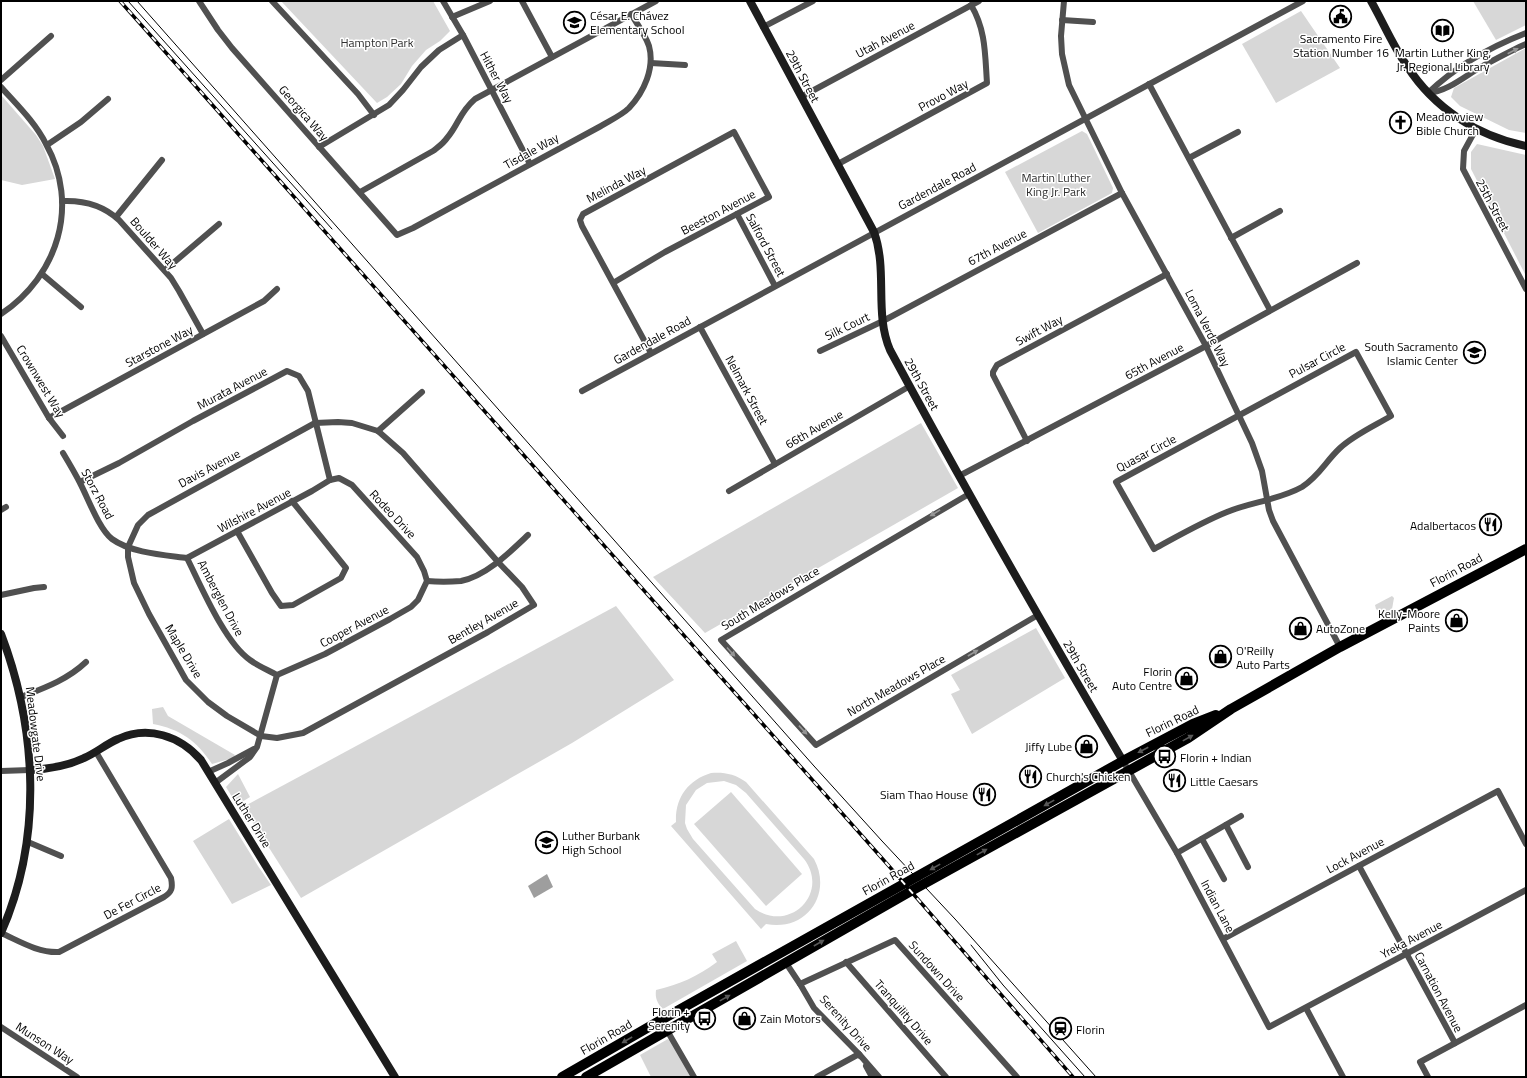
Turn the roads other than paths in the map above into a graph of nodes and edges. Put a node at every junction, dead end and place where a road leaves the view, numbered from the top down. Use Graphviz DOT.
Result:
graph roads {
  1 [pos="199,1"];
  2 [pos="272,1"];
  3 [pos="443,1"];
  4 [pos="490,1"];
  5 [pos="522,1"];
  6 [pos="656,1"];
  7 [pos="750,1"];
  8 [pos="813,1"];
  9 [pos="979,1"];
  10 [pos="1064,1"];
  11 [pos="1303,1"];
  12 [pos="1371,1"];
  13 [pos="971,5"];
  14 [pos="631,14"];
  15 [pos="452,17"];
  16 [pos="1062,20"];
  17 [pos="1093,22"];
  18 [pos="763,27"];
  19 [pos="1526,32"];
  20 [pos="463,35"];
  21 [pos="51,36"];
  22 [pos="1526,44"];
  23 [pos="1488,51"];
  24 [pos="552,57"];
  25 [pos="1493,61"];
  26 [pos="651,63"];
  27 [pos="685,65"];
  28 [pos="1,80"];
  29 [pos="1149,84"];
  30 [pos="1,87"];
  31 [pos="491,89"];
  32 [pos="1428,92"];
  33 [pos="801,97"];
  34 [pos="108,99"];
  35 [pos="374,115"];
  36 [pos="1085,119"];
  37 [pos="1476,129"];
  38 [pos="734,132"];
  39 [pos="1238,132"];
  40 [pos="47,145"];
  41 [pos="1526,146"];
  42 [pos="319,147"];
  43 [pos="1189,158"];
  44 [pos="162,160"];
  45 [pos="530,164"];
  46 [pos="838,164"];
  47 [pos="360,192"];
  48 [pos="1122,193"];
  49 [pos="62,201"];
  50 [pos="1280,211"];
  51 [pos="737,214"];
  52 [pos="116,217"];
  53 [pos="219,224"];
  54 [pos="874,232"];
  55 [pos="397,235"];
  56 [pos="1231,238"];
  57 [pos="1357,262"];
  58 [pos="165,270"];
  59 [pos="42,274"];
  60 [pos="1167,274"];
  61 [pos="613,283"];
  62 [pos="775,286"];
  63 [pos="277,289"];
  64 [pos="1526,289"];
  65 [pos="81,307"];
  66 [pos="1270,310"];
  67 [pos="1,314"];
  68 [pos="883,320"];
  69 [pos="700,326"];
  70 [pos="203,334"];
  71 [pos="1,336"];
  72 [pos="1206,346"];
  73 [pos="820,351"];
  74 [pos="650,353"];
  75 [pos="910,386"];
  76 [pos="582,391"];
  77 [pos="422,392"];
  78 [pos="1238,416"];
  79 [pos="49,418"];
  80 [pos="315,423"];
  81 [pos="378,431"];
  82 [pos="63,436"];
  83 [pos="1027,441"];
  84 [pos="63,453"];
  85 [pos="775,464"];
  86 [pos="959,476"];
  87 [pos="330,480"];
  88 [pos="80,482"];
  89 [pos="729,491"];
  90 [pos="969,494"];
  91 [pos="1267,499"];
  92 [pos="292,501"];
  93 [pos="237,531"];
  94 [pos="528,535"];
  95 [pos="128,547"];
  96 [pos="1526,549"];
  97 [pos="187,558"];
  98 [pos="498,562"];
  99 [pos="427,581"];
  100 [pos="44,587"];
  101 [pos="1,595"];
  102 [pos="1038,615"];
  103 [pos="1,634"];
  104 [pos="1340,647"];
  105 [pos="86,662"];
  106 [pos="277,675"];
  107 [pos="20,697"];
  108 [pos="777,702"];
  109 [pos="1231,709"];
  110 [pos="261,736"];
  111 [pos="257,747"];
  112 [pos="96,752"];
  113 [pos="1123,761"];
  114 [pos="30,770"];
  115 [pos="1129,770"];
  116 [pos="1,771"];
  117 [pos="208,772"];
  118 [pos="215,783"];
  119 [pos="1241,816"];
  120 [pos="1226,825"];
  121 [pos="1202,839"];
  122 [pos="28,842"];
  123 [pos="1526,844"];
  124 [pos="1177,853"];
  125 [pos="61,856"];
  126 [pos="1359,866"];
  127 [pos="1248,867"];
  128 [pos="1224,879"];
  129 [pos="1526,890"];
  130 [pos="1,933"];
  131 [pos="1223,939"];
  132 [pos="792,947"];
  133 [pos="1407,954"];
  134 [pos="846,962"];
  135 [pos="786,963"];
  136 [pos="800,984"];
  137 [pos="1526,1005"];
  138 [pos="1306,1008"];
  139 [pos="661,1020"];
  140 [pos="1,1027"];
  141 [pos="667,1030"];
  142 [pos="1455,1044"];
  143 [pos="859,1054"];
  144 [pos="78,1077"];
  145 [pos="395,1077"];
  146 [pos="562,1077"];
  147 [pos="586,1077"];
  148 [pos="694,1077"];
  149 [pos="817,1077"];
  150 [pos="872,1077"];
  151 [pos="878,1077"];
  152 [pos="946,1077"];
  153 [pos="1017,1077"];
  154 [pos="1343,1077"];
  155 [pos="1428,1077"];
  1 -- 42 [label="street, Georgica Way"];
  2 -- 35 [label="street"];
  3 -- 15 [label="street, Hither Way"];
  4 -- 15 [label="street"];
  5 -- 24 [label="street"];
  6 -- 14 [label="street"];
  7 -- 18 [label="street, 29th Street"];
  8 -- 18 [label="street"];
  9 -- 13 [label="street, Utah Avenue"];
  10 -- 16 [label="street, Loma Verde Way"];
  11 -- 29 [label="street, Gardendale Road"];
  12 -- 32 [label="street"];
  13 -- 33 [label="street, Utah Avenue"];
  13 -- 46 [label="street, Provo Way"];
  14 -- 24 [label="street"];
  14 -- 26 [label="street, Tisdale Way"];
  15 -- 20 [label="street, Hither Way"];
  16 -- 17 [label="street"];
  16 -- 36 [label="street, Loma Verde Way"];
  18 -- 33 [label="street, 29th Street"];
  19 -- 23 [label="street"];
  20 -- 31 [label="street, Hither Way"];
  20 -- 35 [label="street"];
  21 -- 28 [label="street"];
  25 -- 22 [label="street, one-way"];
  23 -- 25 [label="street"];
  23 -- 32 [label="street"];
  24 -- 31 [label="street"];
  25 -- 32 [label="street"];
  26 -- 27 [label="street"];
  26 -- 45 [label="street, Tisdale Way"];
  29 -- 36 [label="street, Gardendale Road"];
  29 -- 43 [label="street"];
  30 -- 40 [label="street"];
  31 -- 45 [label="street, Hither Way"];
  31 -- 47 [label="street"];
  32 -- 37 [label="street"];
  33 -- 46 [label="street, 29th Street"];
  34 -- 40 [label="street"];
  35 -- 42 [label="street"];
  36 -- 48 [label="street, Loma Verde Way"];
  36 -- 54 [label="street, Gardendale Road"];
  37 -- 41 [label="street"];
  37 -- 64 [label="street, 25th Street"];
  38 -- 51 [label="street, Beeston Avenue"];
  38 -- 61 [label="street, Melinda Way"];
  39 -- 43 [label="street"];
  40 -- 49 [label="street"];
  42 -- 47 [label="street, Georgica Way"];
  43 -- 56 [label="street"];
  44 -- 52 [label="street"];
  45 -- 55 [label="street, Tisdale Way"];
  46 -- 54 [label="street, 29th Street"];
  47 -- 55 [label="street, Georgica Way"];
  48 -- 60 [label="street, Loma Verde Way"];
  48 -- 68 [label="street, 67th Avenue"];
  49 -- 52 [label="street, Boulder Way"];
  49 -- 59 [label="street"];
  50 -- 56 [label="street"];
  51 -- 61 [label="street, Beeston Avenue"];
  51 -- 62 [label="street, Salford Street"];
  52 -- 58 [label="street, Boulder Way"];
  53 -- 58 [label="street"];
  54 -- 62 [label="street, Gardendale Road"];
  54 -- 68 [label="street, 29th Street"];
  56 -- 66 [label="street"];
  57 -- 66 [label="street, 65th Avenue"];
  58 -- 70 [label="street, Boulder Way"];
  59 -- 65 [label="street"];
  59 -- 67 [label="street"];
  60 -- 72 [label="street, Loma Verde Way"];
  60 -- 83 [label="street, Swift Way"];
  61 -- 74 [label="street, Melinda Way"];
  62 -- 69 [label="street, Gardendale Road"];
  63 -- 70 [label="street, Starstone Way"];
  66 -- 72 [label="street, 65th Avenue"];
  68 -- 73 [label="street, Silk Court"];
  68 -- 75 [label="street, 29th Street"];
  69 -- 74 [label="street, Gardendale Road"];
  69 -- 85 [label="street, Nelmark Street"];
  70 -- 79 [label="street, Starstone Way"];
  71 -- 79 [label="street, Crownwest Way"];
  72 -- 78 [label="street, Loma Verde Way"];
  72 -- 83 [label="street, 65th Avenue"];
  74 -- 76 [label="street, Gardendale Road"];
  75 -- 85 [label="street, 66th Avenue"];
  75 -- 86 [label="street, 29th Street"];
  77 -- 81 [label="street"];
  78 -- 91 [label="street, Loma Verde Way"];
  78 -- 91 [label="street, Quasar Circle"];
  78 -- 91 [label="street, Pulsar Circle"];
  79 -- 82 [label="street, Crownwest Way"];
  80 -- 81 [label="street, Bentley Avenue"];
  80 -- 87 [label="street, Murata Avenue"];
  80 -- 88 [label="street, Murata Avenue"];
  80 -- 95 [label="street, Davis Avenue"];
  81 -- 98 [label="street, Bentley Avenue"];
  83 -- 86 [label="street, 65th Avenue"];
  84 -- 88 [label="street, Storz Road"];
  85 -- 89 [label="street, 66th Avenue"];
  86 -- 90 [label="street, 29th Street"];
  87 -- 92 [label="street, Wilshire Avenue"];
  87 -- 99 [label="street, Rodeo Drive"];
  88 -- 95 [label="street, Storz Road"];
  90 -- 102 [label="street, 29th Street"];
  90 -- 108 [label="street, South Meadows Place, one-way"];
  91 -- 104 [label="street, Loma Verde Way"];
  92 -- 93 [label="street, Wilshire Avenue"];
  92 -- 93 [label="street"];
  93 -- 97 [label="street, Wilshire Avenue"];
  94 -- 98 [label="street"];
  95 -- 97 [label="street, Storz Road"];
  95 -- 110 [label="street, Maple Drive"];
  96 -- 104 [label="main road, Florin Road"];
  97 -- 106 [label="street, Amberglen Drive"];
  98 -- 99 [label="street"];
  98 -- 110 [label="street, Bentley Avenue"];
  99 -- 106 [label="street, Cooper Avenue"];
  100 -- 101 [label="street"];
  108 -- 102 [label="street, North Meadows Place, one-way"];
  102 -- 113 [label="street, 29th Street"];
  103 -- 107 [label="street, Meadowgate Drive"];
  104 -- 109 [label="main road, Florin Road"];
  105 -- 107 [label="street"];
  106 -- 110 [label="street"];
  107 -- 114 [label="street, Meadowgate Drive"];
  109 -- 113 [label="main road, Florin Road, one-way"];
  115 -- 109 [label="main road, Florin Road, one-way"];
  110 -- 111 [label="street"];
  111 -- 117 [label="street"];
  111 -- 118 [label="street"];
  112 -- 114 [label="street, Luther Drive"];
  112 -- 117 [label="street, Luther Drive"];
  112 -- 130 [label="street, De Fer Circle"];
  113 -- 115 [label="street, Indian Lane"];
  113 -- 132 [label="main road, Florin Road, one-way"];
  114 -- 116 [label="street, Luther Drive"];
  114 -- 122 [label="street, Meadowgate Drive"];
  115 -- 124 [label="street, Indian Lane"];
  135 -- 115 [label="main road, Florin Road, one-way"];
  117 -- 118 [label="street, Luther Drive"];
  118 -- 145 [label="street, Luther Drive"];
  119 -- 120 [label="street"];
  120 -- 121 [label="street"];
  120 -- 127 [label="street"];
  121 -- 124 [label="street"];
  121 -- 128 [label="street"];
  122 -- 125 [label="street"];
  122 -- 130 [label="street, Meadowgate Drive"];
  123 -- 126 [label="street, Lock Avenue"];
  124 -- 131 [label="street, Indian Lane"];
  126 -- 131 [label="street, Lock Avenue"];
  126 -- 133 [label="street, Carnation Avenue"];
  129 -- 133 [label="street, Yreka Avenue"];
  131 -- 138 [label="street, Indian Lane"];
  132 -- 135 [label="main road"];
  132 -- 139 [label="main road, Florin Road"];
  133 -- 138 [label="street, Yreka Avenue"];
  133 -- 142 [label="street, Carnation Avenue"];
  134 -- 136 [label="street, Sundown Drive"];
  134 -- 152 [label="street, Tranquility Drive"];
  134 -- 153 [label="street, Sundown Drive"];
  135 -- 136 [label="street, Serenity Drive"];
  141 -- 135 [label="main road, Florin Road, one-way"];
  136 -- 143 [label="street, Serenity Drive"];
  137 -- 142 [label="street"];
  138 -- 154 [label="street"];
  139 -- 141 [label="street"];
  139 -- 146 [label="main road, Florin Road, one-way"];
  140 -- 144 [label="street, Munson Way"];
  141 -- 147 [label="main road, Florin Road"];
  141 -- 148 [label="street"];
  142 -- 155 [label="street"];
  143 -- 149 [label="street"];
  143 -- 150 [label="street"];
  143 -- 151 [label="street, Serenity Drive"];
}
